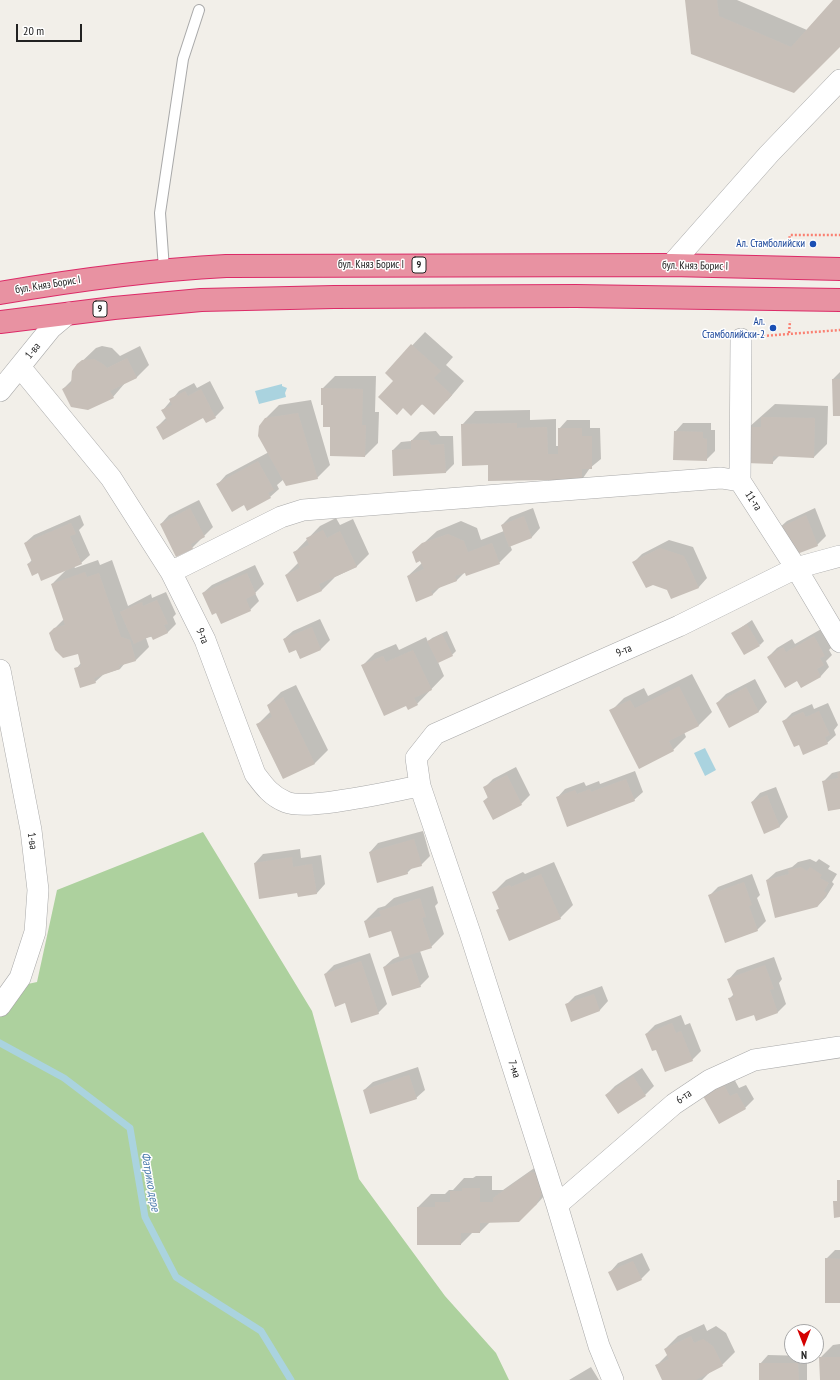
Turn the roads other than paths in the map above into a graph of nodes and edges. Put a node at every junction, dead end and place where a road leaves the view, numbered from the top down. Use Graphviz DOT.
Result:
graph roads {
  1 [pos="199,10"];
  2 [pos="840,80"];
  3 [pos="671,265"];
  4 [pos="164,269"];
  5 [pos="840,269"];
  6 [pos="0,293"];
  7 [pos="840,300"];
  8 [pos="69,313"];
  9 [pos="0,322"];
  10 [pos="741,339"];
  11 [pos="20,367"];
  12 [pos="0,392"];
  13 [pos="740,481"];
  14 [pos="840,556"];
  15 [pos="796,568"];
  16 [pos="171,572"];
  17 [pos="840,642"];
  18 [pos="0,670"];
  19 [pos="416,758"];
  20 [pos="420,786"];
  21 [pos="0,1006"];
  22 [pos="840,1047"];
  23 [pos="557,1205"];
  24 [pos="612,1380"];
  1 -- 4 [label="lane"];
  2 -- 3 [label="street"];
  3 -- 4 [label="highway, бул. Княз Борис I / 9"];
  3 -- 5 [label="highway, бул. Княз Борис I / 9"];
  4 -- 6 [label="highway, бул. Княз Борис I / 9"];
  7 -- 8 [label="highway, 9"];
  8 -- 9 [label="highway, 9"];
  8 -- 11 [label="street, 1-ва"];
  10 -- 13 [label="street, 11-та"];
  11 -- 12 [label="street, 1-ва"];
  11 -- 16 [label="street, 9-та"];
  13 -- 15 [label="street, 11-та"];
  13 -- 16 [label="street"];
  14 -- 15 [label="street, 9-та"];
  15 -- 17 [label="street, 11-та"];
  15 -- 19 [label="street, 9-та"];
  16 -- 20 [label="street, 9-та"];
  18 -- 21 [label="street, 1-ва"];
  19 -- 20 [label="street, 7-ма"];
  20 -- 23 [label="street, 7-ма"];
  22 -- 23 [label="street, 6-та"];
  23 -- 24 [label="street, 7-ма"];
}
